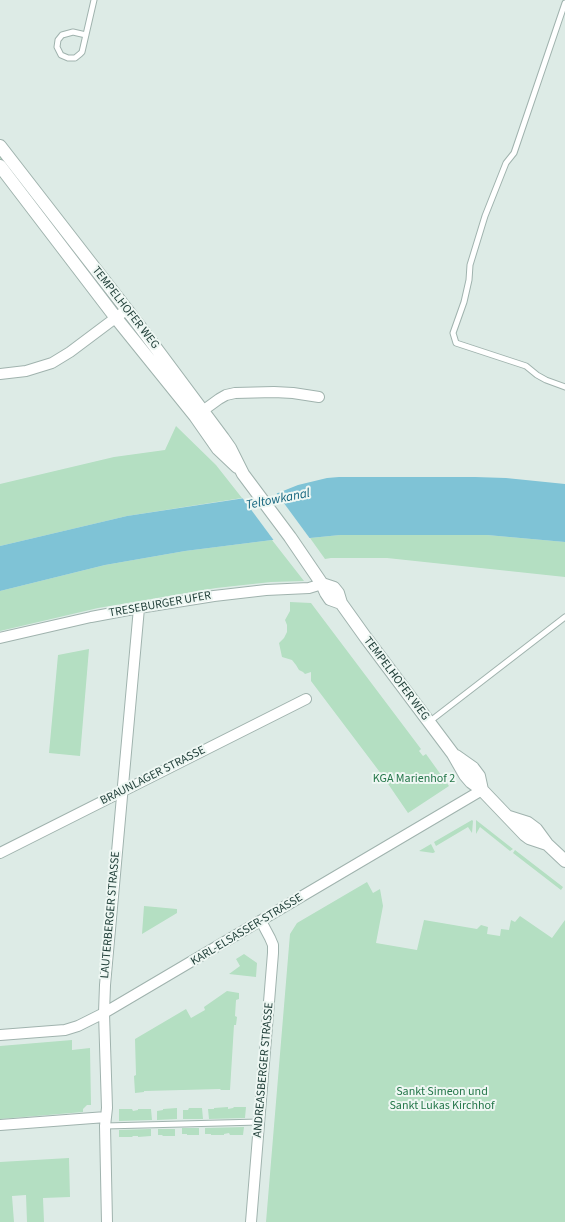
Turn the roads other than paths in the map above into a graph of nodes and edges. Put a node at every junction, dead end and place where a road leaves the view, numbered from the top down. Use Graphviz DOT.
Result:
graph roads {
  1 [pos="94,0"];
  2 [pos="565,3"];
  3 [pos="86,35"];
  4 [pos="0,146"];
  5 [pos="0,166"];
  6 [pos="126,310"];
  7 [pos="116,318"];
  8 [pos="0,374"];
  9 [pos="565,387"];
  10 [pos="319,397"];
  11 [pos="199,414"];
  12 [pos="322,584"];
  13 [pos="139,608"];
  14 [pos="565,617"];
  15 [pos="0,638"];
  16 [pos="306,699"];
  17 [pos="429,722"];
  18 [pos="482,790"];
  19 [pos="122,792"];
  20 [pos="0,853"];
  21 [pos="565,861"];
  22 [pos="261,921"];
  23 [pos="104,1013"];
  24 [pos="0,1036"];
  25 [pos="105,1122"];
  26 [pos="259,1122"];
  27 [pos="0,1125"];
  28 [pos="107,1222"];
  29 [pos="251,1222"];
  1 -- 3 [label="lane"];
  2 -- 9 [label="lane"];
  3 -- 3 [label="lane"];
  4 -- 6 [label="street, TEMPELHOFER WEG"];
  5 -- 7 [label="street, TEMPELHOFER WEG"];
  6 -- 7 [label="street"];
  6 -- 11 [label="street, TEMPELHOFER WEG"];
  7 -- 8 [label="street"];
  7 -- 11 [label="street, TEMPELHOFER WEG"];
  10 -- 11 [label="street"];
  11 -- 12 [label="street, TEMPELHOFER WEG"];
  12 -- 13 [label="street, TRESEBURGER UFER"];
  12 -- 17 [label="street, TEMPELHOFER WEG"];
  13 -- 15 [label="street, TRESEBURGER UFER"];
  13 -- 19 [label="street, LAUTERBERGER STRASSE"];
  14 -- 17 [label="lane"];
  16 -- 19 [label="street, BRAUNLAGER STRASSE"];
  17 -- 18 [label="street, TEMPELHOFER WEG"];
  18 -- 21 [label="street, TEMPELHOFER WEG"];
  18 -- 22 [label="street, KARL-ELSASSER-STRASSE"];
  19 -- 20 [label="street, BRAUNLAGER STRASSE"];
  19 -- 23 [label="street, LAUTERBERGER STRASSE"];
  22 -- 23 [label="street, KARL-ELSASSER-STRASSE"];
  22 -- 26 [label="street, ANDREASBERGER STRASSE"];
  23 -- 24 [label="street, KARL-ELSASSER-STRASSE"];
  23 -- 25 [label="street, LAUTERBERGER STRASSE"];
  25 -- 26 [label="lane"];
  25 -- 27 [label="street"];
  25 -- 28 [label="street, LAUTERBERGER STRASSE"];
  26 -- 29 [label="street, ANDREASBERGER STRASSE"];
}
